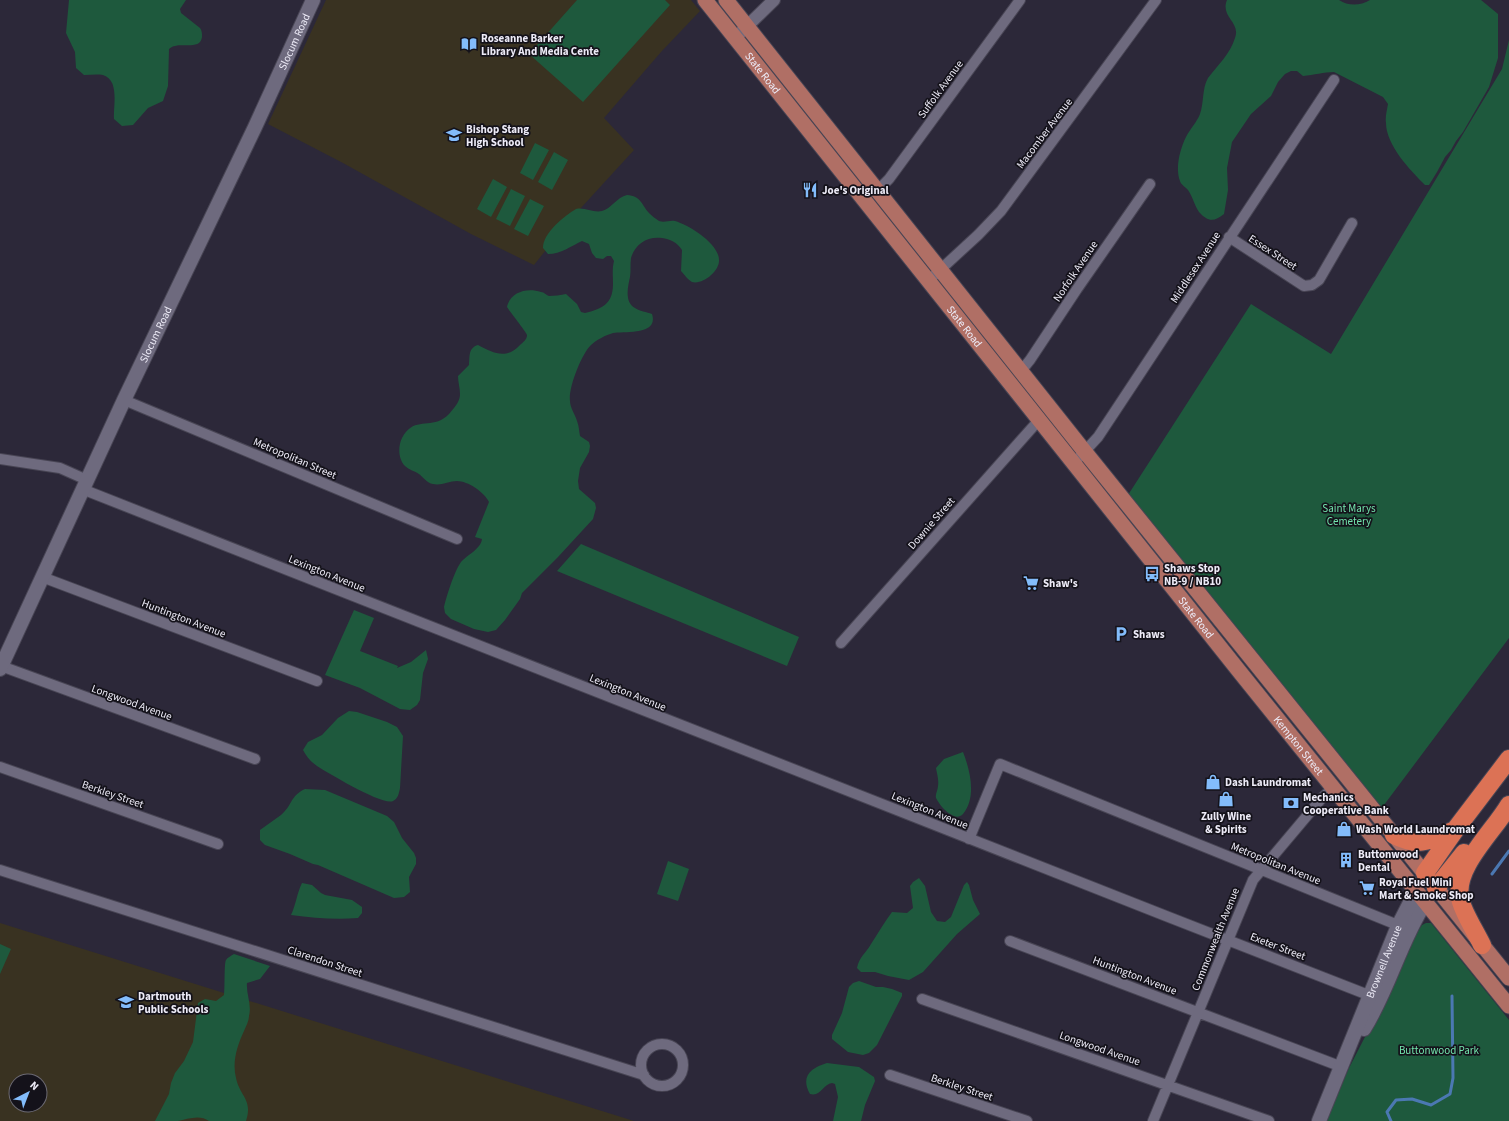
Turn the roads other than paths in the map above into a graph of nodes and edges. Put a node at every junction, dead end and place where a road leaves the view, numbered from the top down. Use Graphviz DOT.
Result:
graph roads {
  1 [pos="313,0"];
  2 [pos="705,0"];
  3 [pos="726,0"];
  4 [pos="774,0"];
  5 [pos="1020,0"];
  6 [pos="1156,0"];
  7 [pos="747,27"];
  8 [pos="735,38"];
  9 [pos="1334,80"];
  10 [pos="1150,184"];
  11 [pos="877,191"];
  12 [pos="1352,223"];
  13 [pos="1229,237"];
  14 [pos="940,270"];
  15 [pos="928,281"];
  16 [pos="1021,371"];
  17 [pos="124,400"];
  18 [pos="1039,420"];
  19 [pos="1085,452"];
  20 [pos="0,459"];
  21 [pos="1074,464"];
  22 [pos="85,484"];
  23 [pos="457,539"];
  24 [pos="42,577"];
  25 [pos="1238,641"];
  26 [pos="841,643"];
  27 [pos="1224,652"];
  28 [pos="1,668"];
  29 [pos="317,681"];
  30 [pos="255,759"];
  31 [pos="1509,759"];
  32 [pos="0,768"];
  33 [pos="1333,788"];
  34 [pos="1509,794"];
  35 [pos="1509,805"];
  36 [pos="1455,830"];
  37 [pos="1394,835"];
  38 [pos="970,839"];
  39 [pos="218,844"];
  40 [pos="0,870"];
  41 [pos="1261,870"];
  42 [pos="1425,873"];
  43 [pos="1436,888"];
  44 [pos="1416,890"];
  45 [pos="1425,903"];
  46 [pos="1166,916"];
  47 [pos="1404,928"];
  48 [pos="1010,940"];
  49 [pos="1228,940"];
  50 [pos="1482,945"];
  51 [pos="1509,978"];
  52 [pos="1375,997"];
  53 [pos="922,999"];
  54 [pos="1509,1006"];
  55 [pos="1198,1012"];
  56 [pos="1342,1067"];
  57 [pos="644,1075"];
  58 [pos="890,1075"];
  59 [pos="1167,1085"];
  60 [pos="1027,1121"];
  61 [pos="1153,1121"];
  62 [pos="1269,1121"];
  63 [pos="1319,1121"];
  1 -- 17 [label="main road, Slocum Road"];
  2 -- 8 [label="main road, State Road"];
  3 -- 7 [label="main road, State Road"];
  4 -- 7 [label="street"];
  5 -- 11 [label="street, Suffolk Avenue"];
  6 -- 14 [label="street, Macomber Avenue"];
  7 -- 8 [label="street"];
  7 -- 11 [label="main road, State Road"];
  8 -- 15 [label="main road, State Road"];
  9 -- 13 [label="street, Middlesex Avenue"];
  10 -- 16 [label="street, Norfolk Avenue"];
  11 -- 14 [label="main road, State Road"];
  12 -- 13 [label="street, Essex Street"];
  13 -- 19 [label="street, Middlesex Avenue"];
  14 -- 15 [label="street, Macomber Avenue"];
  14 -- 16 [label="main road, State Road"];
  15 -- 18 [label="main road, State Road"];
  16 -- 19 [label="main road, State Road"];
  17 -- 22 [label="main road, Slocum Road"];
  17 -- 23 [label="street, Metropolitan Street"];
  18 -- 21 [label="main road, State Road"];
  18 -- 26 [label="street, Downie Street"];
  19 -- 21 [label="street, Middlesex Avenue"];
  19 -- 25 [label="main road, State Road"];
  20 -- 22 [label="street, Lexington Avenue"];
  21 -- 27 [label="main road, State Road"];
  22 -- 24 [label="main road, Slocum Road"];
  22 -- 38 [label="street, Lexington Avenue"];
  24 -- 28 [label="main road, Slocum Road"];
  24 -- 29 [label="street, Huntington Avenue"];
  25 -- 27 [label="main road"];
  25 -- 37 [label="main road, Kempton Street"];
  27 -- 33 [label="main road, Kempton Street"];
  28 -- 30 [label="street, Longwood Avenue"];
  31 -- 36 [label="highway"];
  32 -- 39 [label="street, Berkley Street"];
  33 -- 41 [label="street, Commonwealth Avenue"];
  33 -- 44 [label="main road, Kempton Street"];
  34 -- 43 [label="highway"];
  35 -- 50 [label="highway"];
  36 -- 37 [label="highway"];
  36 -- 42 [label="highway"];
  37 -- 42 [label="main road, Kempton Street"];
  38 -- 41 [label="street, Metropolitan Avenue"];
  38 -- 46 [label="street, Lexington Avenue"];
  40 -- 57 [label="street, Clarendon Street"];
  41 -- 47 [label="street, Metropolitan Avenue"];
  41 -- 49 [label="street, Commonwealth Avenue"];
  42 -- 43 [label="main road, Kempton Street"];
  42 -- 44 [label="main road, Brownell Avenue"];
  43 -- 45 [label="main road, Brownell Avenue"];
  43 -- 50 [label="main road, Kempton Street"];
  44 -- 45 [label="main road, Kempton Street"];
  44 -- 47 [label="main road, Brownell Avenue"];
  45 -- 47 [label="main road, Brownell Avenue"];
  45 -- 54 [label="main road, Kempton Street"];
  46 -- 49 [label="street, Exeter Street"];
  47 -- 52 [label="main road, Brownell Avenue"];
  48 -- 55 [label="street, Huntington Avenue"];
  49 -- 52 [label="street, Exeter Street"];
  49 -- 55 [label="street, Commonwealth Avenue"];
  50 -- 51 [label="main road, Kempton Street"];
  52 -- 56 [label="main road, Brownell Avenue"];
  53 -- 59 [label="street, Longwood Avenue"];
  55 -- 56 [label="street, Huntington Avenue"];
  55 -- 59 [label="street, Commonwealth Avenue"];
  56 -- 63 [label="main road, Brownell Avenue"];
  57 -- 57 [label="street, Clarendon Street"];
  58 -- 60 [label="street, Berkley Street"];
  59 -- 61 [label="street, Commonwealth Avenue"];
  59 -- 62 [label="street, Longwood Avenue"];
}
